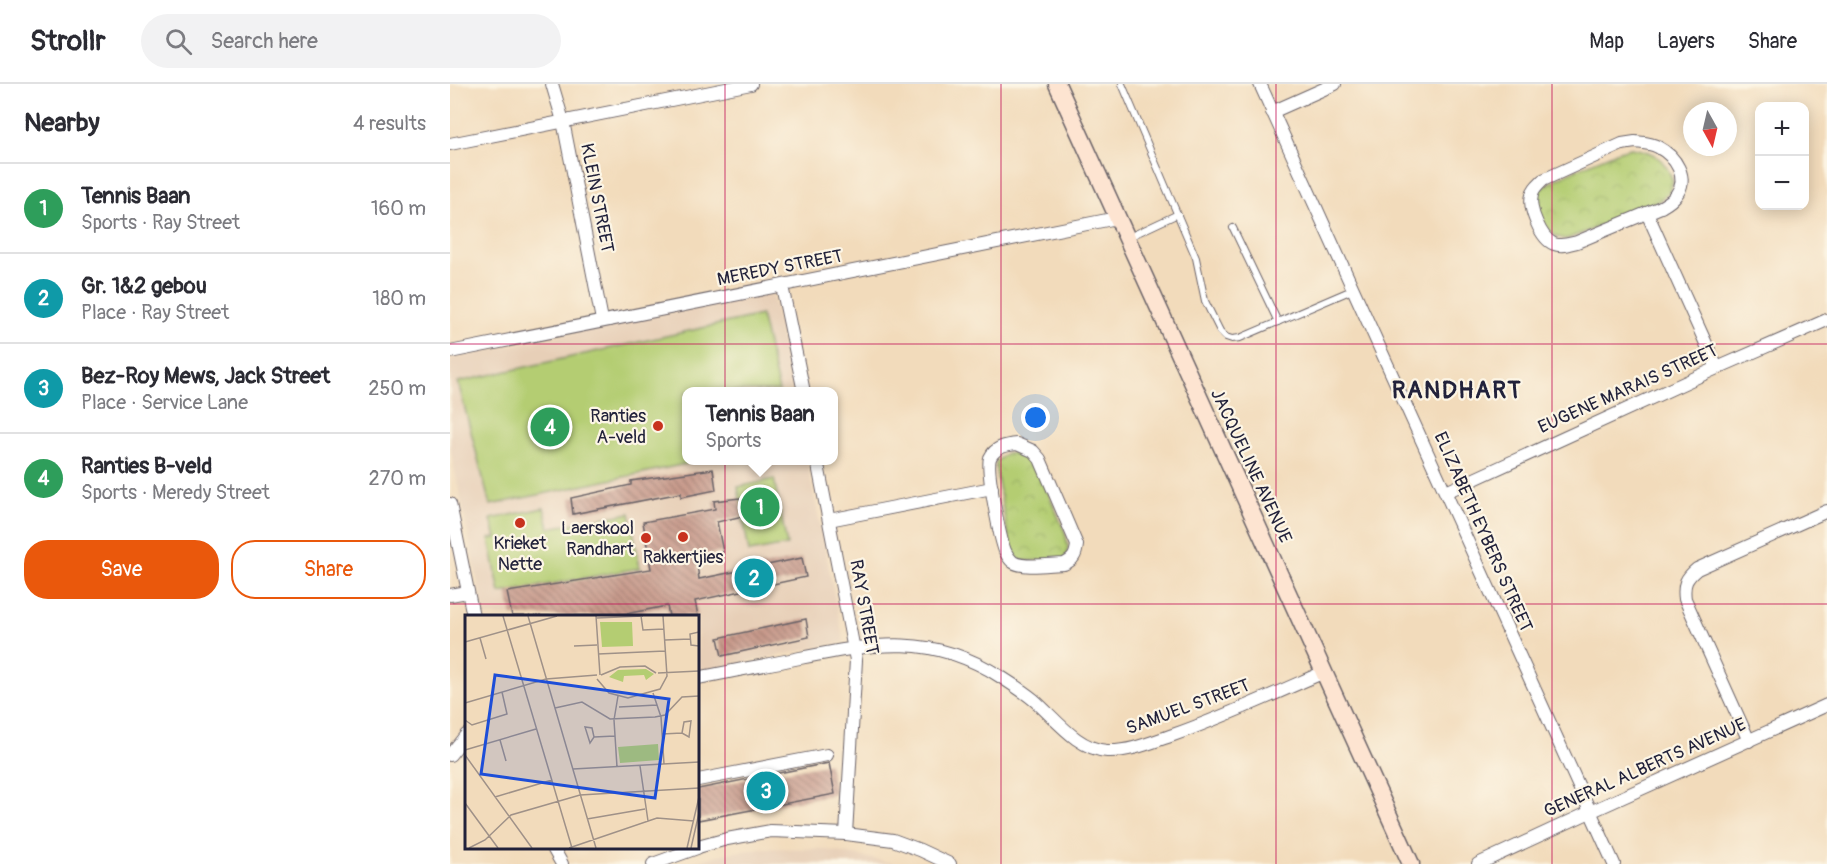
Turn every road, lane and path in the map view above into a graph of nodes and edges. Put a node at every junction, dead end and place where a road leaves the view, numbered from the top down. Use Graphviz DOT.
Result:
graph roads {
  1 [pos="552,84"];
  2 [pos="751,84"];
  3 [pos="1057,84"];
  4 [pos="1122,84"];
  5 [pos="1260,84"];
  6 [pos="1335,84"];
  7 [pos="1272,112"];
  8 [pos="563,121"];
  9 [pos="450,144"];
  10 [pos="1647,213"];
  11 [pos="1178,214"];
  12 [pos="1117,218"];
  13 [pos="1233,228"];
  14 [pos="1126,238"];
  15 [pos="782,286"];
  16 [pos="1352,290"];
  17 [pos="602,320"];
  18 [pos="1827,320"];
  19 [pos="1278,322"];
  20 [pos="450,352"];
  21 [pos="1718,368"];
  22 [pos="803,387"];
  23 [pos="818,465"];
  24 [pos="992,488"];
  25 [pos="1446,492"];
  26 [pos="450,504"];
  27 [pos="1827,511"];
  28 [pos="829,520"];
  29 [pos="468,592"];
  30 [pos="450,595"];
  31 [pos="473,615"];
  32 [pos="855,647"];
  33 [pos="1324,672"];
  34 [pos="699,678"];
  35 [pos="1827,705"];
  36 [pos="465,736"];
  37 [pos="1749,741"];
  38 [pos="450,755"];
  39 [pos="827,755"];
  40 [pos="699,780"];
  41 [pos="1590,812"];
  42 [pos="846,834"];
  43 [pos="699,846"];
  44 [pos="554,849"];
  45 [pos="692,849"];
  46 [pos="562,864"];
  47 [pos="652,864"];
  48 [pos="950,864"];
  49 [pos="1411,864"];
  50 [pos="1478,864"];
  51 [pos="1614,864"];
  1 -- 8 [label="street, KLEIN STREET"];
  2 -- 8 [label="street"];
  3 -- 12 [label="street, JACQUELINE AVENUE"];
  4 -- 11 [label="lane"];
  5 -- 7 [label="street, ELIZABETH EYBERS STREET"];
  6 -- 7 [label="street"];
  7 -- 16 [label="street, ELIZABETH EYBERS STREET"];
  8 -- 9 [label="street"];
  8 -- 17 [label="street, KLEIN STREET"];
  10 -- 10 [label="street"];
  10 -- 21 [label="street"];
  11 -- 14 [label="lane"];
  11 -- 19 [label="lane"];
  12 -- 14 [label="street, JACQUELINE AVENUE"];
  12 -- 15 [label="street, MEREDY STREET"];
  13 -- 19 [label="lane"];
  14 -- 33 [label="street, JACQUELINE AVENUE"];
  15 -- 17 [label="street, MEREDY STREET"];
  15 -- 22 [label="street"];
  16 -- 19 [label="lane"];
  16 -- 25 [label="street, ELIZABETH EYBERS STREET"];
  17 -- 20 [label="street, MEREDY STREET"];
  18 -- 21 [label="street, EUGENE MARAIS STREET"];
  21 -- 25 [label="street, EUGENE MARAIS STREET"];
  23 -- 28 [label="street, RAY STREET"];
  24 -- 24 [label="street"];
  24 -- 28 [label="street"];
  25 -- 41 [label="street, ELIZABETH EYBERS STREET"];
  26 -- 29 [label="street"];
  27 -- 37 [label="street"];
  28 -- 32 [label="street, RAY STREET"];
  29 -- 30 [label="street"];
  29 -- 31 [label="street"];
  32 -- 33 [label="street, SAMUEL STREET"];
  32 -- 34 [label="street, SAMUEL STREET"];
  32 -- 42 [label="street, RAY STREET"];
  33 -- 49 [label="street, JACQUELINE AVENUE"];
  35 -- 37 [label="street, GENERAL ALBERTS AVENUE"];
  36 -- 38 [label="street"];
  37 -- 41 [label="street, GENERAL ALBERTS AVENUE"];
  39 -- 40 [label="street"];
  41 -- 50 [label="street, GENERAL ALBERTS AVENUE"];
  41 -- 51 [label="street, ELIZABETH EYBERS STREET"];
  42 -- 43 [label="street"];
  42 -- 48 [label="street"];
  44 -- 46 [label="street"];
  45 -- 47 [label="street"];
}
